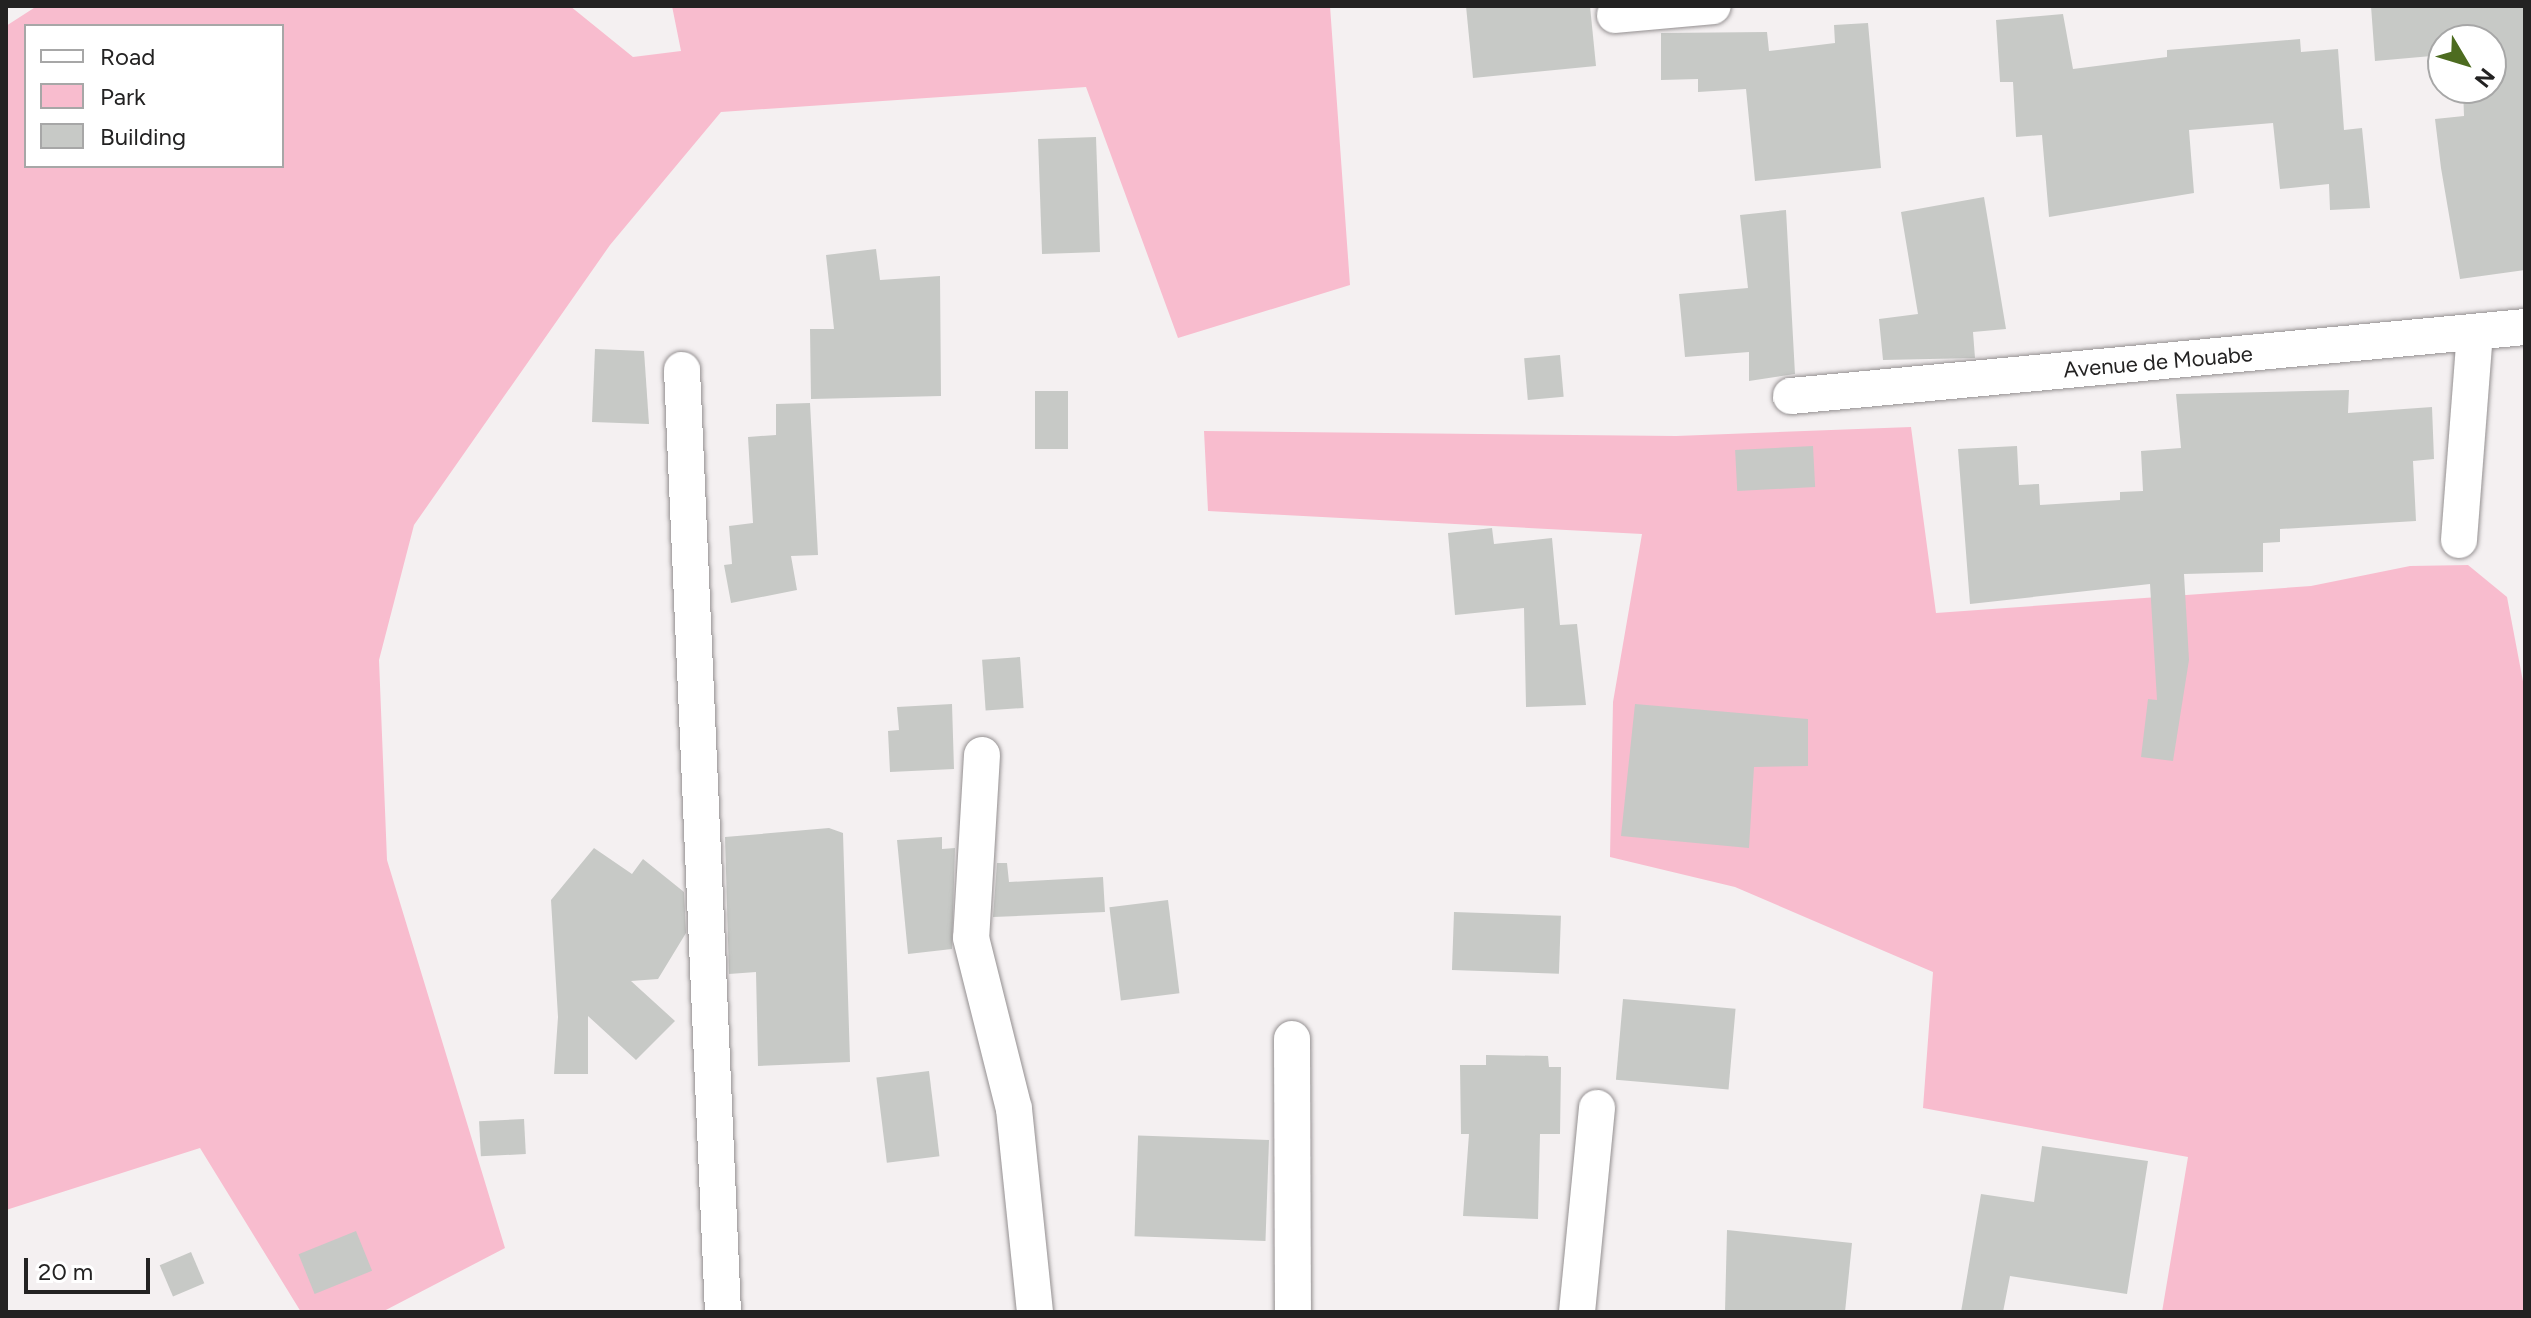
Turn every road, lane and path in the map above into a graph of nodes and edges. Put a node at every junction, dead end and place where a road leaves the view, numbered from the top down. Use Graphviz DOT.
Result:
graph roads {
  1 [pos="1713,6"];
  2 [pos="1615,15"];
  3 [pos="2525,327"];
  4 [pos="2475,333"];
  5 [pos="682,370"];
  6 [pos="1791,396"];
  7 [pos="2459,540"];
  8 [pos="982,755"];
  9 [pos="1292,1039"];
  10 [pos="1597,1108"];
  11 [pos="723,1312"];
  12 [pos="1035,1312"];
  13 [pos="1293,1312"];
  14 [pos="1577,1312"];
  1 -- 2 [label="street"];
  3 -- 4 [label="street, Avenue de Mouabe"];
  4 -- 6 [label="street, Avenue de Mouabe"];
  4 -- 7 [label="street"];
  5 -- 11 [label="street"];
  8 -- 12 [label="street"];
  9 -- 13 [label="street"];
  10 -- 14 [label="street"];
}
